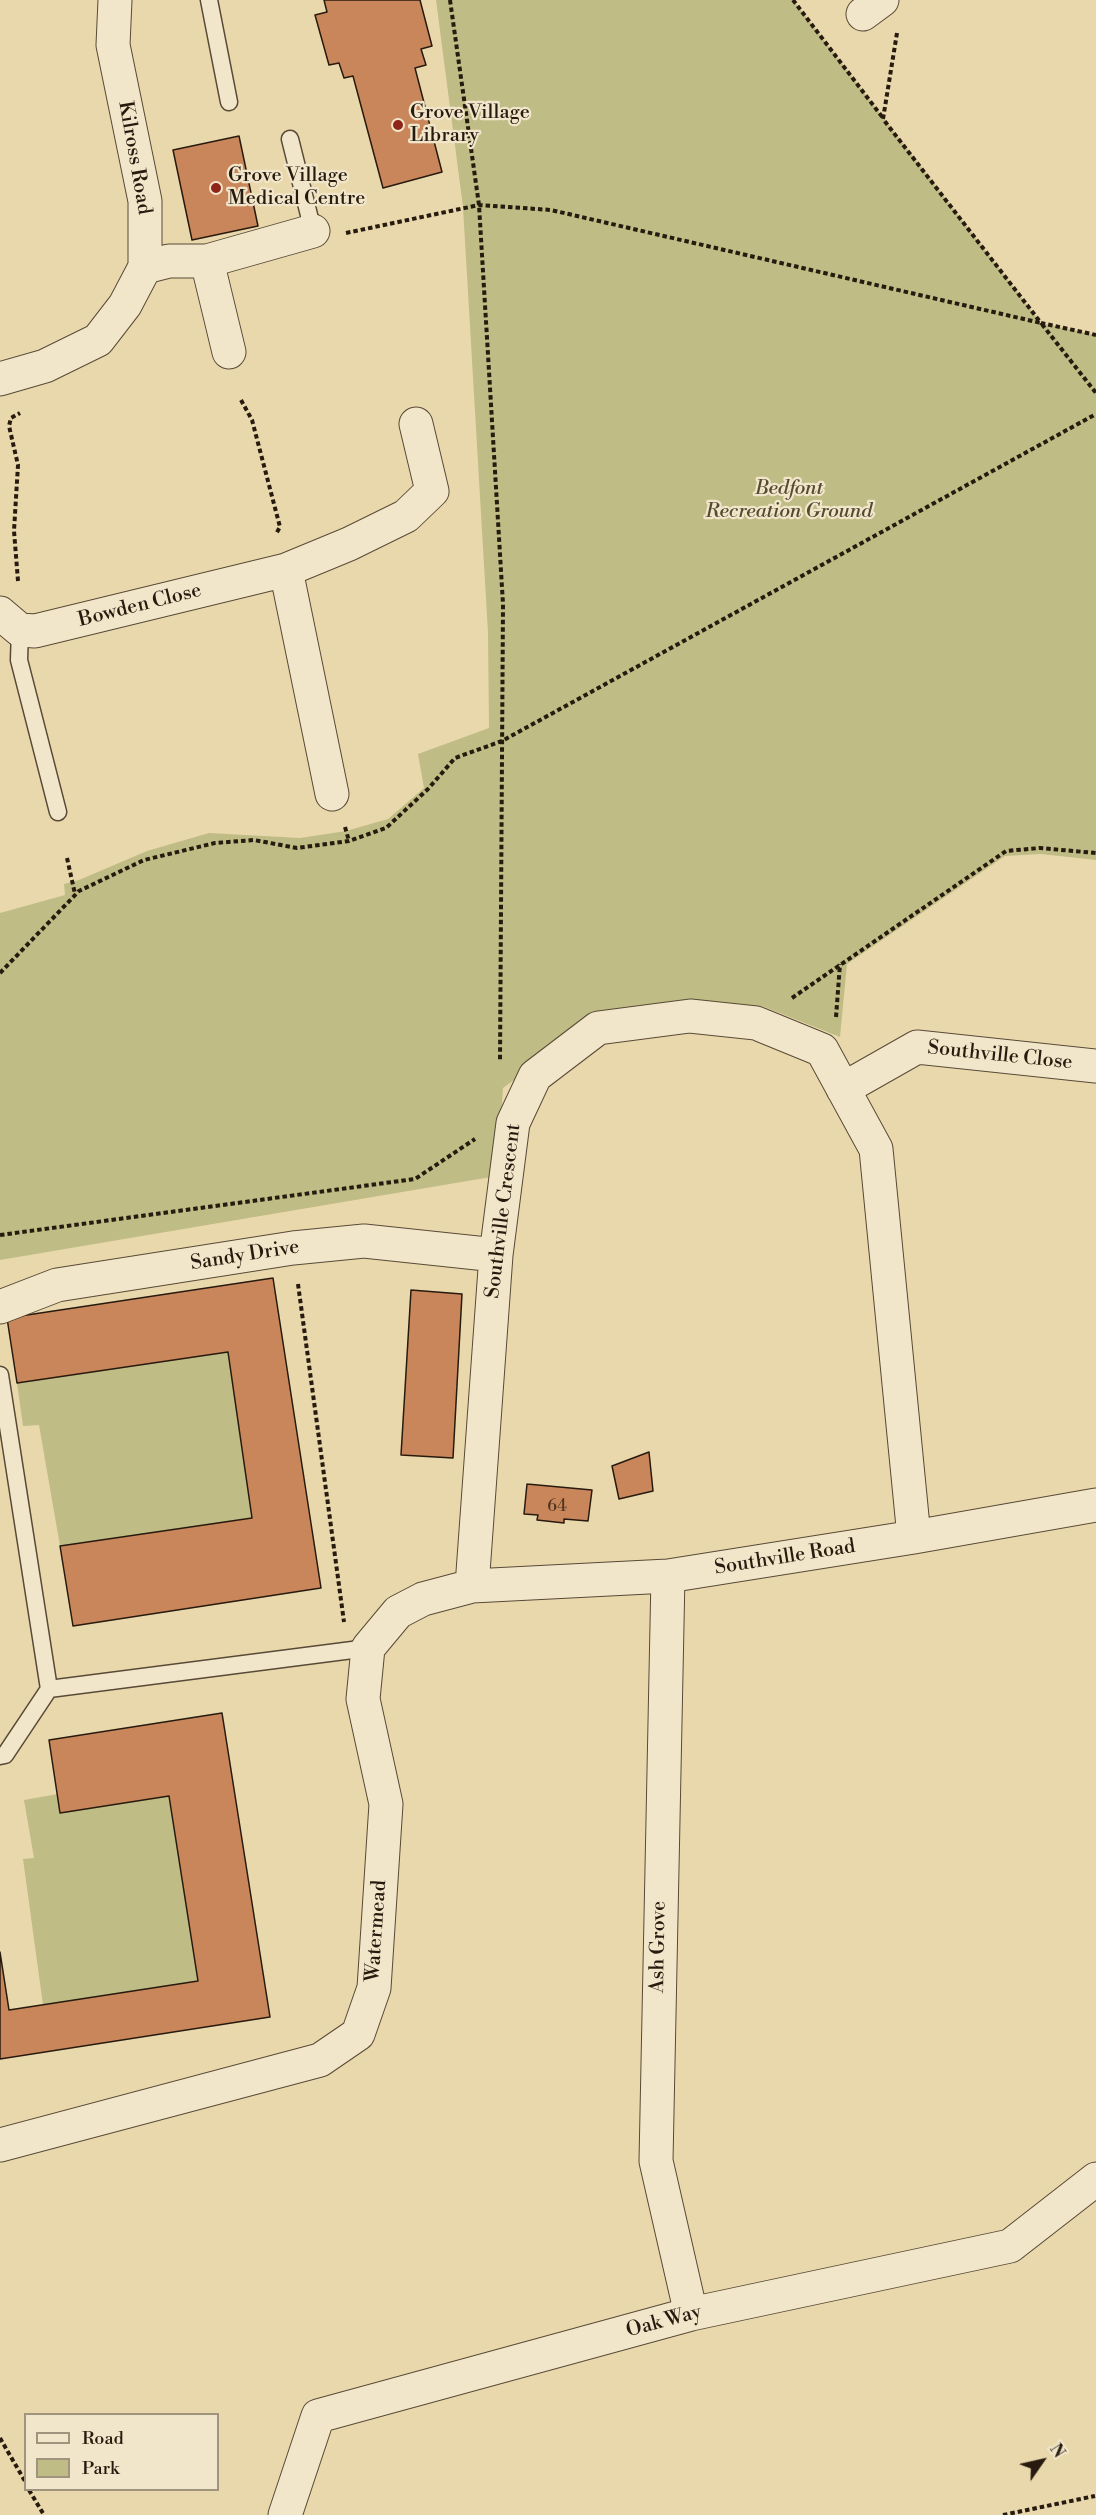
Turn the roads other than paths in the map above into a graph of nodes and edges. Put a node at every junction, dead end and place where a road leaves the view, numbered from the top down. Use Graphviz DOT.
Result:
graph roads {
  1 [pos="115,0"];
  2 [pos="209,0"];
  3 [pos="229,102"];
  4 [pos="290,139"];
  5 [pos="313,231"];
  6 [pos="207,261"];
  7 [pos="145,267"];
  8 [pos="229,352"];
  9 [pos="0,379"];
  10 [pos="416,424"];
  11 [pos="279,557"];
  12 [pos="10,622"];
  13 [pos="332,794"];
  14 [pos="58,812"];
  15 [pos="1096,1066"];
  16 [pos="843,1089"];
  17 [pos="496,1255"];
  18 [pos="0,1307"];
  19 [pos="0,1375"];
  20 [pos="1096,1505"];
  21 [pos="914,1537"];
  22 [pos="668,1576"];
  23 [pos="472,1586"];
  24 [pos="358,1649"];
  25 [pos="49,1689"];
  26 [pos="0,1756"];
  27 [pos="0,2145"];
  28 [pos="1096,2179"];
  29 [pos="692,2314"];
  30 [pos="285,2515"];
  1 -- 7 [label="street, Kilross Road"];
  2 -- 3 [label="lane"];
  4 -- 5 [label="lane"];
  5 -- 6 [label="street"];
  6 -- 7 [label="street"];
  6 -- 8 [label="street"];
  7 -- 9 [label="street, Kilross Road"];
  10 -- 11 [label="street, Bowden Close"];
  11 -- 12 [label="street, Bowden Close"];
  11 -- 13 [label="street"];
  12 -- 14 [label="lane"];
  15 -- 16 [label="street, Southville Close"];
  16 -- 17 [label="street, Southville Crescent"];
  16 -- 21 [label="street"];
  17 -- 18 [label="street, Sandy Drive"];
  17 -- 23 [label="street, Southville Crescent"];
  19 -- 25 [label="lane"];
  20 -- 21 [label="street, Southville Road"];
  21 -- 22 [label="street, Southville Road"];
  22 -- 23 [label="street, Southville Road"];
  22 -- 29 [label="street, Ash Grove"];
  23 -- 24 [label="street"];
  24 -- 25 [label="lane"];
  24 -- 27 [label="street, Watermead"];
  25 -- 26 [label="lane"];
  28 -- 29 [label="street, Oak Way"];
  29 -- 30 [label="street, Oak Way"];
}
